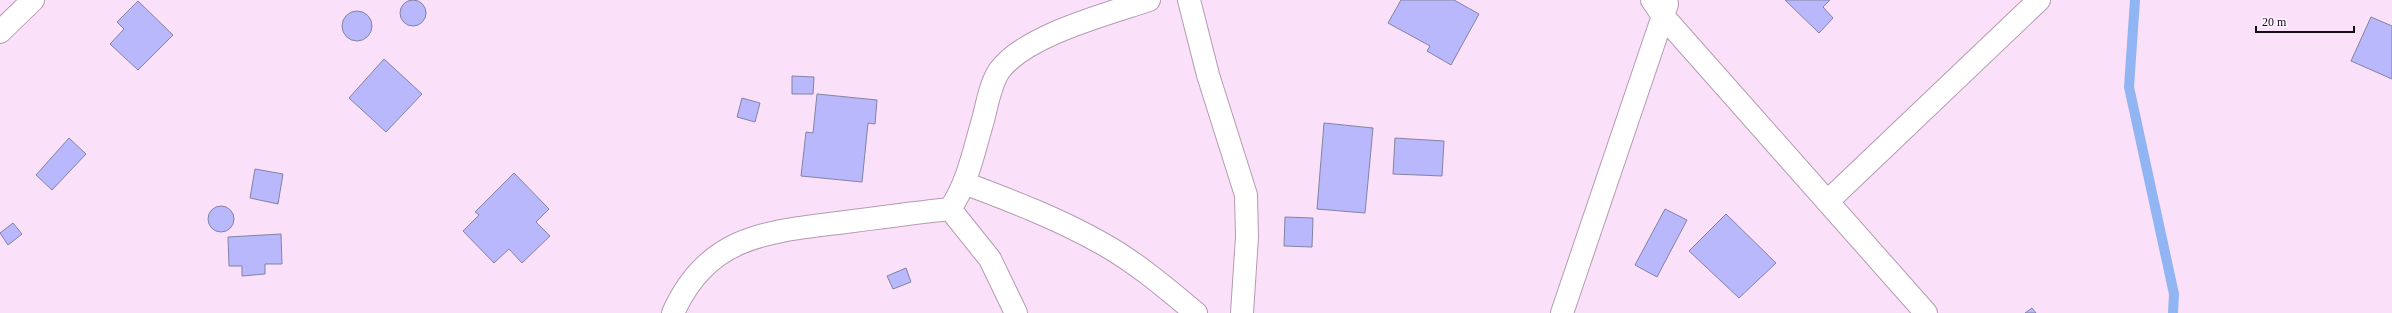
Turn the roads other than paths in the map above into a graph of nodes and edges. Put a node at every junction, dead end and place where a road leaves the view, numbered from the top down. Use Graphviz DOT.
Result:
graph roads {
  1 [pos="33,0"];
  2 [pos="1149,0"];
  3 [pos="1189,0"];
  4 [pos="2039,0"];
  5 [pos="1661,5"];
  6 [pos="0,32"];
  7 [pos="964,183"];
  8 [pos="1828,201"];
  9 [pos="950,208"];
  10 [pos="673,313"];
  11 [pos="1016,313"];
  12 [pos="1196,313"];
  13 [pos="1242,313"];
  14 [pos="1562,313"];
  15 [pos="1926,313"];
  1 -- 6 [label="street"];
  2 -- 7 [label="street"];
  3 -- 13 [label="street"];
  4 -- 8 [label="street"];
  5 -- 8 [label="street"];
  5 -- 14 [label="street"];
  7 -- 9 [label="street"];
  7 -- 12 [label="street"];
  8 -- 15 [label="street"];
  9 -- 10 [label="street"];
  9 -- 11 [label="street"];
}
